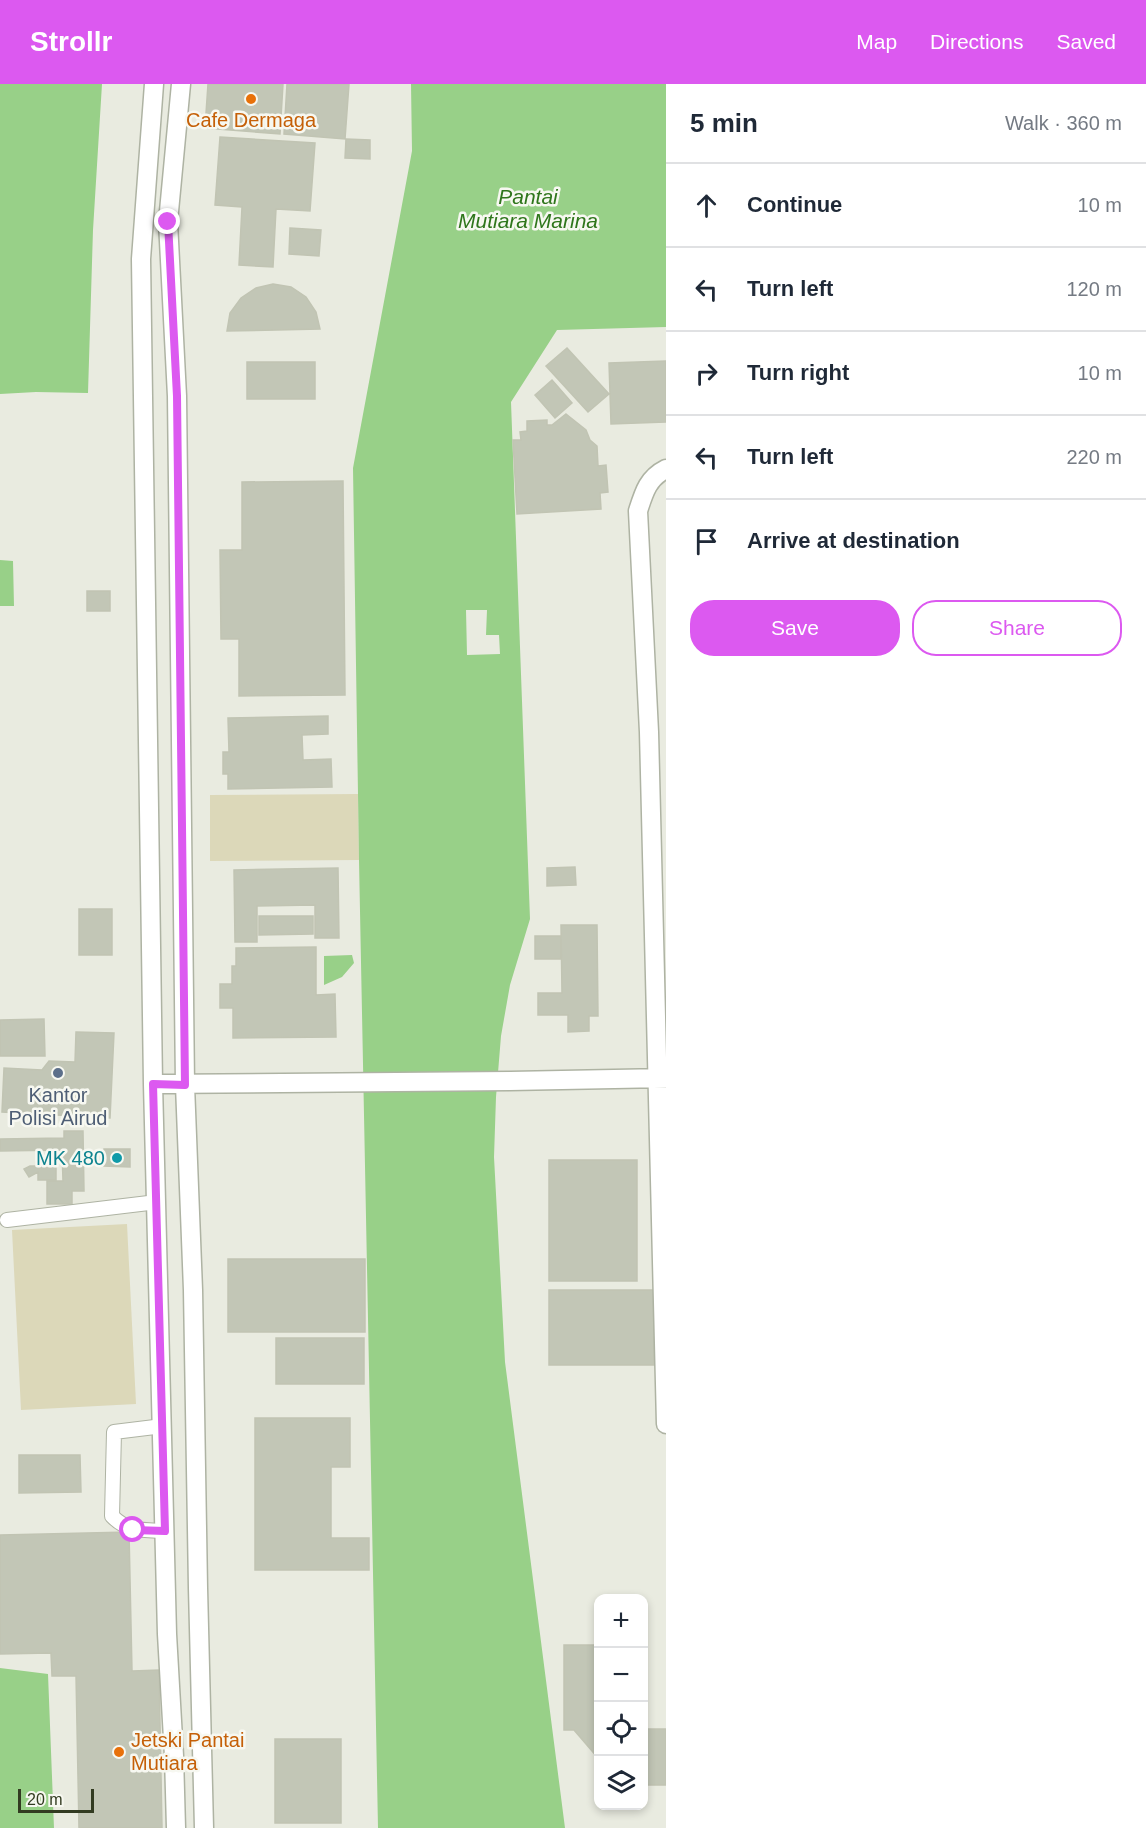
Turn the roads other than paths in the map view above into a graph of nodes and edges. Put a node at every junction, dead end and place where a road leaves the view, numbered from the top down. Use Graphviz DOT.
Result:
graph roads {
  1 [pos="154,84"];
  2 [pos="181,84"];
  3 [pos="666,469"];
  4 [pos="658,732"];
  5 [pos="662,1078"];
  6 [pos="153,1084"];
  7 [pos="185,1085"];
  8 [pos="157,1202"];
  9 [pos="7,1220"];
  10 [pos="666,1424"];
  11 [pos="163,1426"];
  12 [pos="165,1531"];
  13 [pos="176,1828"];
  14 [pos="204,1828"];
  1 -- 6 [label="street"];
  2 -- 7 [label="street"];
  3 -- 4 [label="street"];
  4 -- 5 [label="street"];
  5 -- 7 [label="street"];
  5 -- 10 [label="street"];
  6 -- 7 [label="street"];
  6 -- 8 [label="street"];
  7 -- 14 [label="street"];
  8 -- 9 [label="lane"];
  8 -- 11 [label="street"];
  11 -- 12 [label="street"];
  11 -- 12 [label="lane"];
  12 -- 13 [label="street"];
}
